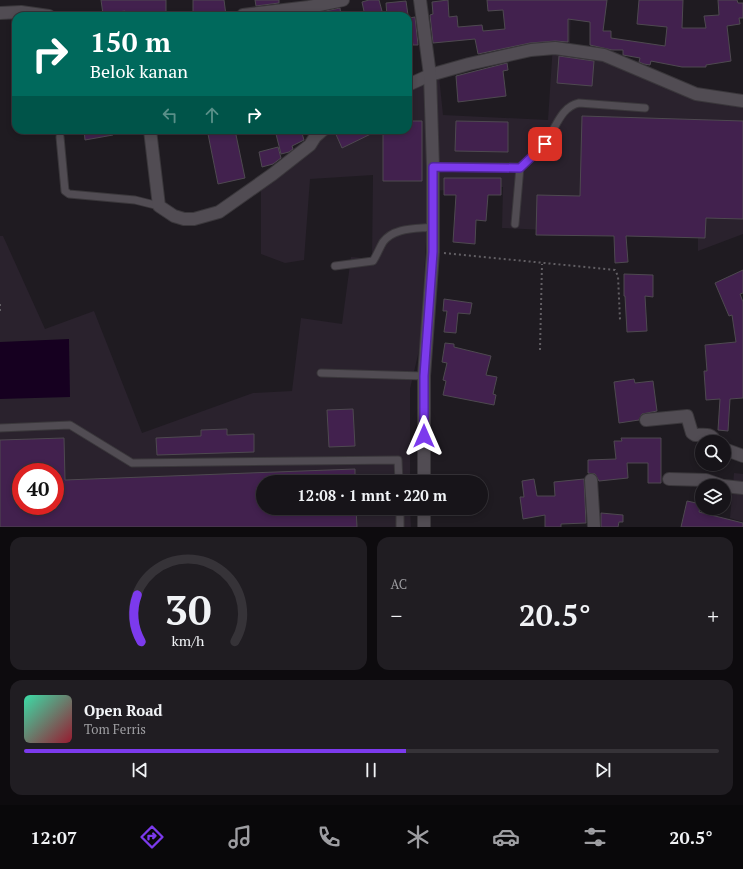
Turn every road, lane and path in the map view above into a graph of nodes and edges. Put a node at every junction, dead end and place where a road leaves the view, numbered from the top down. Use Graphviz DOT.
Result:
graph roads {
  1 [pos="343,0"];
  2 [pos="420,0"];
  3 [pos="12,12"];
  4 [pos="272,12"];
  5 [pos="0,13"];
  6 [pos="430,75"];
  7 [pos="412,83"];
  8 [pos="743,101"];
  9 [pos="645,108"];
  10 [pos="150,134"];
  11 [pos="315,134"];
  12 [pos="60,137"];
  13 [pos="433,167"];
  14 [pos="520,168"];
  15 [pos="159,206"];
  16 [pos="515,224"];
  17 [pos="433,228"];
  18 [pos="433,252"];
  19 [pos="542,264"];
  20 [pos="335,266"];
  21 [pos="0,304"];
  22 [pos="0,314"];
  23 [pos="620,320"];
  24 [pos="540,350"];
  25 [pos="321,373"];
  26 [pos="424,376"];
  27 [pos="646,420"];
  28 [pos="0,428"];
  29 [pos="710,435"];
  30 [pos="731,452"];
  31 [pos="743,456"];
  32 [pos="399,475"];
  33 [pos="424,475"];
  34 [pos="669,479"];
  35 [pos="591,480"];
  36 [pos="695,480"];
  37 [pos="731,487"];
  38 [pos="743,488"];
  39 [pos="400,515"];
  40 [pos="424,515"];
  41 [pos="400,527"];
  42 [pos="424,527"];
  43 [pos="594,527"];
  1 -- 4 [label="street"];
  2 -- 6 [label="street"];
  3 -- 5 [label="street"];
  6 -- 7 [label="street"];
  6 -- 8 [label="street"];
  6 -- 13 [label="street"];
  9 -- 14 [label="lane"];
  10 -- 15 [label="street"];
  11 -- 15 [label="street"];
  12 -- 15 [label="lane"];
  13 -- 14 [label="lane"];
  13 -- 17 [label="street"];
  14 -- 16 [label="lane"];
  17 -- 18 [label="street"];
  17 -- 20 [label="lane"];
  18 -- 19 [label="path"];
  18 -- 26 [label="street"];
  19 -- 23 [label="path"];
  19 -- 24 [label="path"];
  21 -- 22 [label="path"];
  25 -- 26 [label="lane"];
  26 -- 33 [label="street"];
  27 -- 29 [label="street"];
  28 -- 32 [label="lane"];
  30 -- 31 [label="street"];
  34 -- 36 [label="street"];
  35 -- 43 [label="street"];
  37 -- 38 [label="street"];
  39 -- 41 [label="lane"];
  40 -- 42 [label="street"];
}
